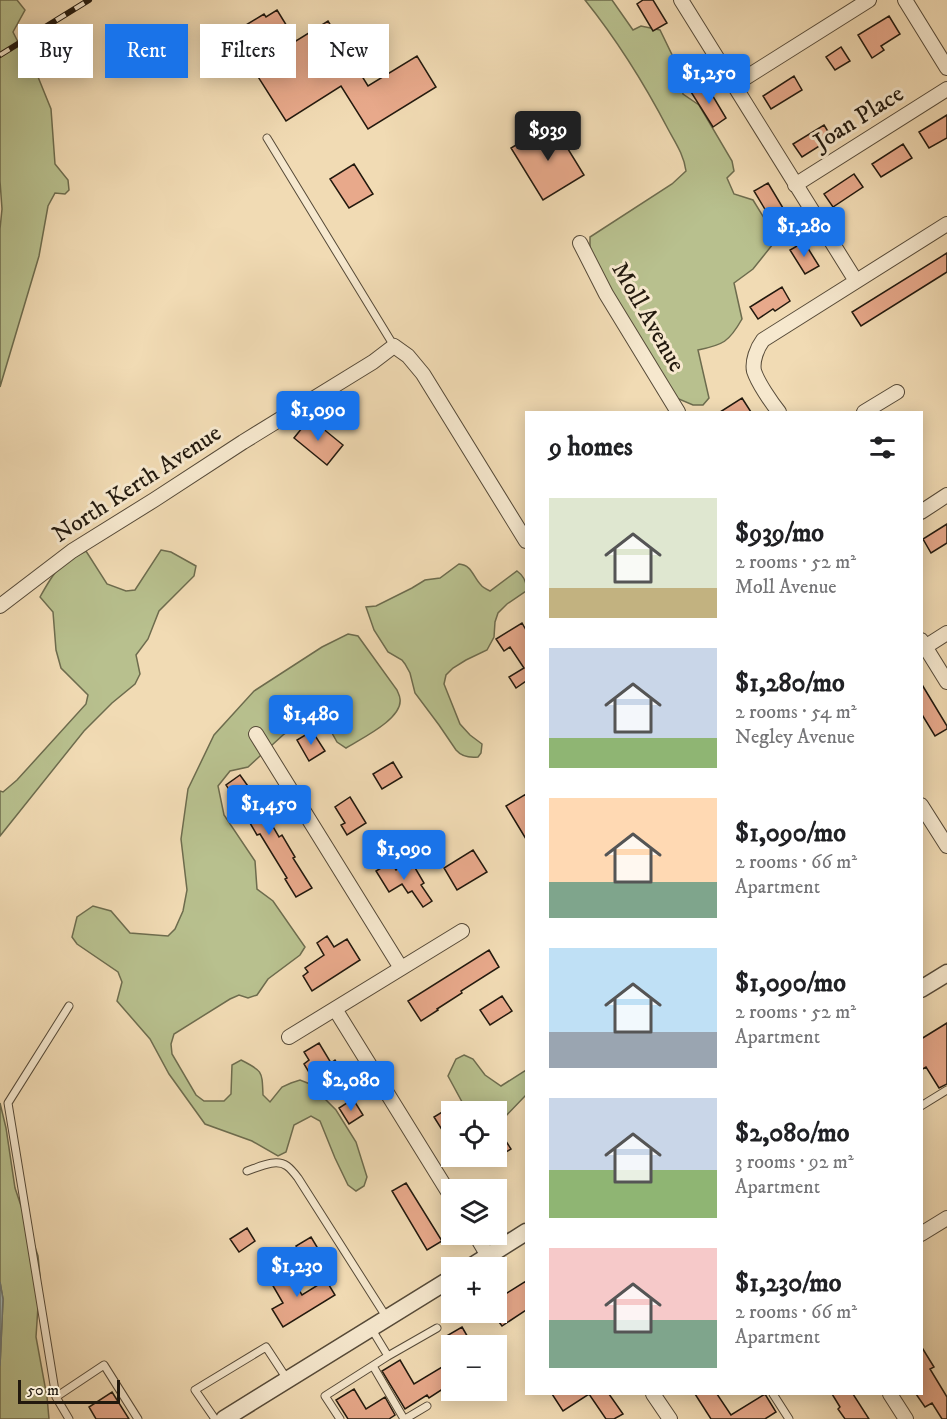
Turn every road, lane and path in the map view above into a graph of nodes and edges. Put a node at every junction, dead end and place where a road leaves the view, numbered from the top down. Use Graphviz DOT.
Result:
graph roads {
  1 [pos="681,0"];
  2 [pos="868,0"];
  3 [pos="905,0"];
  4 [pos="947,68"];
  5 [pos="734,85"];
  6 [pos="947,89"];
  7 [pos="267,138"];
  8 [pos="795,185"];
  9 [pos="947,224"];
  10 [pos="580,243"];
  11 [pos="856,281"];
  12 [pos="394,346"];
  13 [pos="897,392"];
  14 [pos="677,411"];
  15 [pos="777,411"];
  16 [pos="866,411"];
  17 [pos="947,495"];
  18 [pos="923,511"];
  19 [pos="525,539"];
  20 [pos="0,606"];
  21 [pos="947,633"];
  22 [pos="923,644"];
  23 [pos="947,682"];
  24 [pos="256,734"];
  25 [pos="923,808"];
  26 [pos="947,846"];
  27 [pos="462,931"];
  28 [pos="401,968"];
  29 [pos="947,973"];
  30 [pos="923,988"];
  31 [pos="69,1006"];
  32 [pos="335,1009"];
  33 [pos="289,1037"];
  34 [pos="947,1090"];
  35 [pos="923,1105"];
  36 [pos="247,1171"];
  37 [pos="441,1180"];
  38 [pos="947,1218"];
  39 [pos="525,1233"];
  40 [pos="923,1233"];
  41 [pos="482,1245"];
  42 [pos="488,1256"];
  43 [pos="441,1285"];
  44 [pos="387,1318"];
  45 [pos="371,1328"];
  46 [pos="437,1328"];
  47 [pos="388,1356"];
  48 [pos="373,1366"];
  49 [pos="287,1380"];
  50 [pos="654,1395"];
  51 [pos="774,1395"];
  52 [pos="891,1395"];
  53 [pos="56,1397"];
  54 [pos="427,1406"];
  55 [pos="69,1419"];
  56 [pos="138,1419"];
  57 [pos="215,1419"];
  58 [pos="224,1419"];
  59 [pos="340,1419"];
  60 [pos="405,1419"];
  61 [pos="670,1419"];
  62 [pos="789,1419"];
  63 [pos="906,1419"];
  1 -- 5 [label="street"];
  2 -- 5 [label="street"];
  3 -- 4 [label="street"];
  5 -- 8 [label="street"];
  6 -- 8 [label="street, Joan Place"];
  7 -- 12 [label="lane"];
  8 -- 11 [label="street"];
  9 -- 11 [label="street"];
  10 -- 14 [label="street, Moll Avenue"];
  11 -- 15 [label="street"];
  12 -- 19 [label="street"];
  12 -- 20 [label="street, North Kerth Avenue"];
  13 -- 16 [label="street"];
  17 -- 18 [label="street"];
  21 -- 22 [label="street"];
  22 -- 23 [label="street"];
  24 -- 28 [label="street"];
  25 -- 26 [label="street"];
  27 -- 28 [label="street"];
  28 -- 32 [label="street"];
  29 -- 30 [label="street"];
  31 -- 53 [label="lane"];
  32 -- 33 [label="street"];
  32 -- 37 [label="street"];
  34 -- 35 [label="lane"];
  36 -- 44 [label="lane"];
  38 -- 40 [label="street"];
  39 -- 42 [label="street"];
  41 -- 42 [label="street"];
  43 -- 44 [label="street"];
  44 -- 45 [label="street"];
  45 -- 47 [label="lane"];
  45 -- 49 [label="street"];
  46 -- 47 [label="lane"];
  47 -- 48 [label="lane"];
  48 -- 59 [label="lane"];
  48 -- 60 [label="lane"];
  49 -- 57 [label="lane"];
  49 -- 58 [label="street"];
  50 -- 61 [label="street"];
  51 -- 62 [label="lane"];
  52 -- 63 [label="street"];
  53 -- 55 [label="lane"];
  53 -- 56 [label="lane"];
  54 -- 60 [label="lane"];
}
